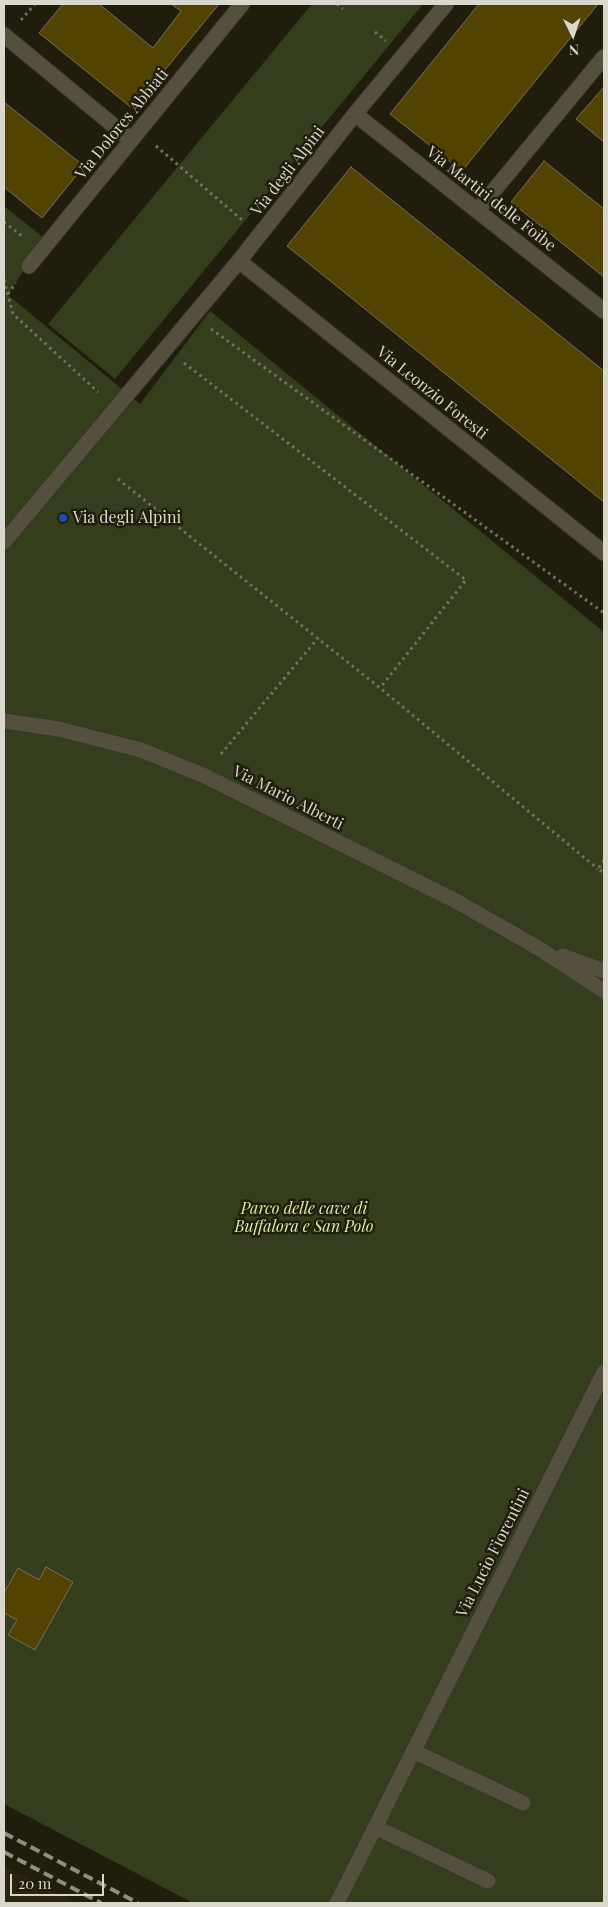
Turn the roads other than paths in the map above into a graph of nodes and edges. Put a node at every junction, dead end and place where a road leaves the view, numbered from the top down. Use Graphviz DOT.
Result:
graph roads {
  1 [pos="242,4"];
  2 [pos="446,4"];
  3 [pos="4,34"];
  4 [pos="604,57"];
  5 [pos="355,114"];
  6 [pos="135,136"];
  7 [pos="477,211"];
  8 [pos="239,262"];
  9 [pos="29,266"];
  10 [pos="604,311"];
  11 [pos="4,542"];
  12 [pos="604,553"];
  13 [pos="4,721"];
  14 [pos="540,948"];
  15 [pos="604,970"];
  16 [pos="604,990"];
  17 [pos="604,1372"];
  18 [pos="413,1751"];
  19 [pos="523,1803"];
  20 [pos="375,1827"];
  21 [pos="488,1881"];
  22 [pos="337,1903"];
  1 -- 6 [label="street, Via Dolores Abbiati"];
  2 -- 5 [label="street, Via degli Alpini"];
  3 -- 6 [label="street"];
  4 -- 7 [label="street"];
  5 -- 7 [label="street, Via Martiri delle Foibe"];
  5 -- 8 [label="street, Via degli Alpini"];
  6 -- 9 [label="street, Via Dolores Abbiati"];
  7 -- 10 [label="street, Via Martiri delle Foibe"];
  8 -- 11 [label="street, Via degli Alpini"];
  8 -- 12 [label="street, Via Leonzio Foresti"];
  13 -- 14 [label="street, Via Mario Alberti"];
  14 -- 15 [label="street, Via Mario Alberti"];
  14 -- 16 [label="street, Via Mario Alberti"];
  17 -- 18 [label="street, Via Lucio Fiorentini"];
  18 -- 19 [label="street"];
  18 -- 20 [label="street, Via Lucio Fiorentini"];
  20 -- 21 [label="street"];
  20 -- 22 [label="street, Via Lucio Fiorentini"];
}
